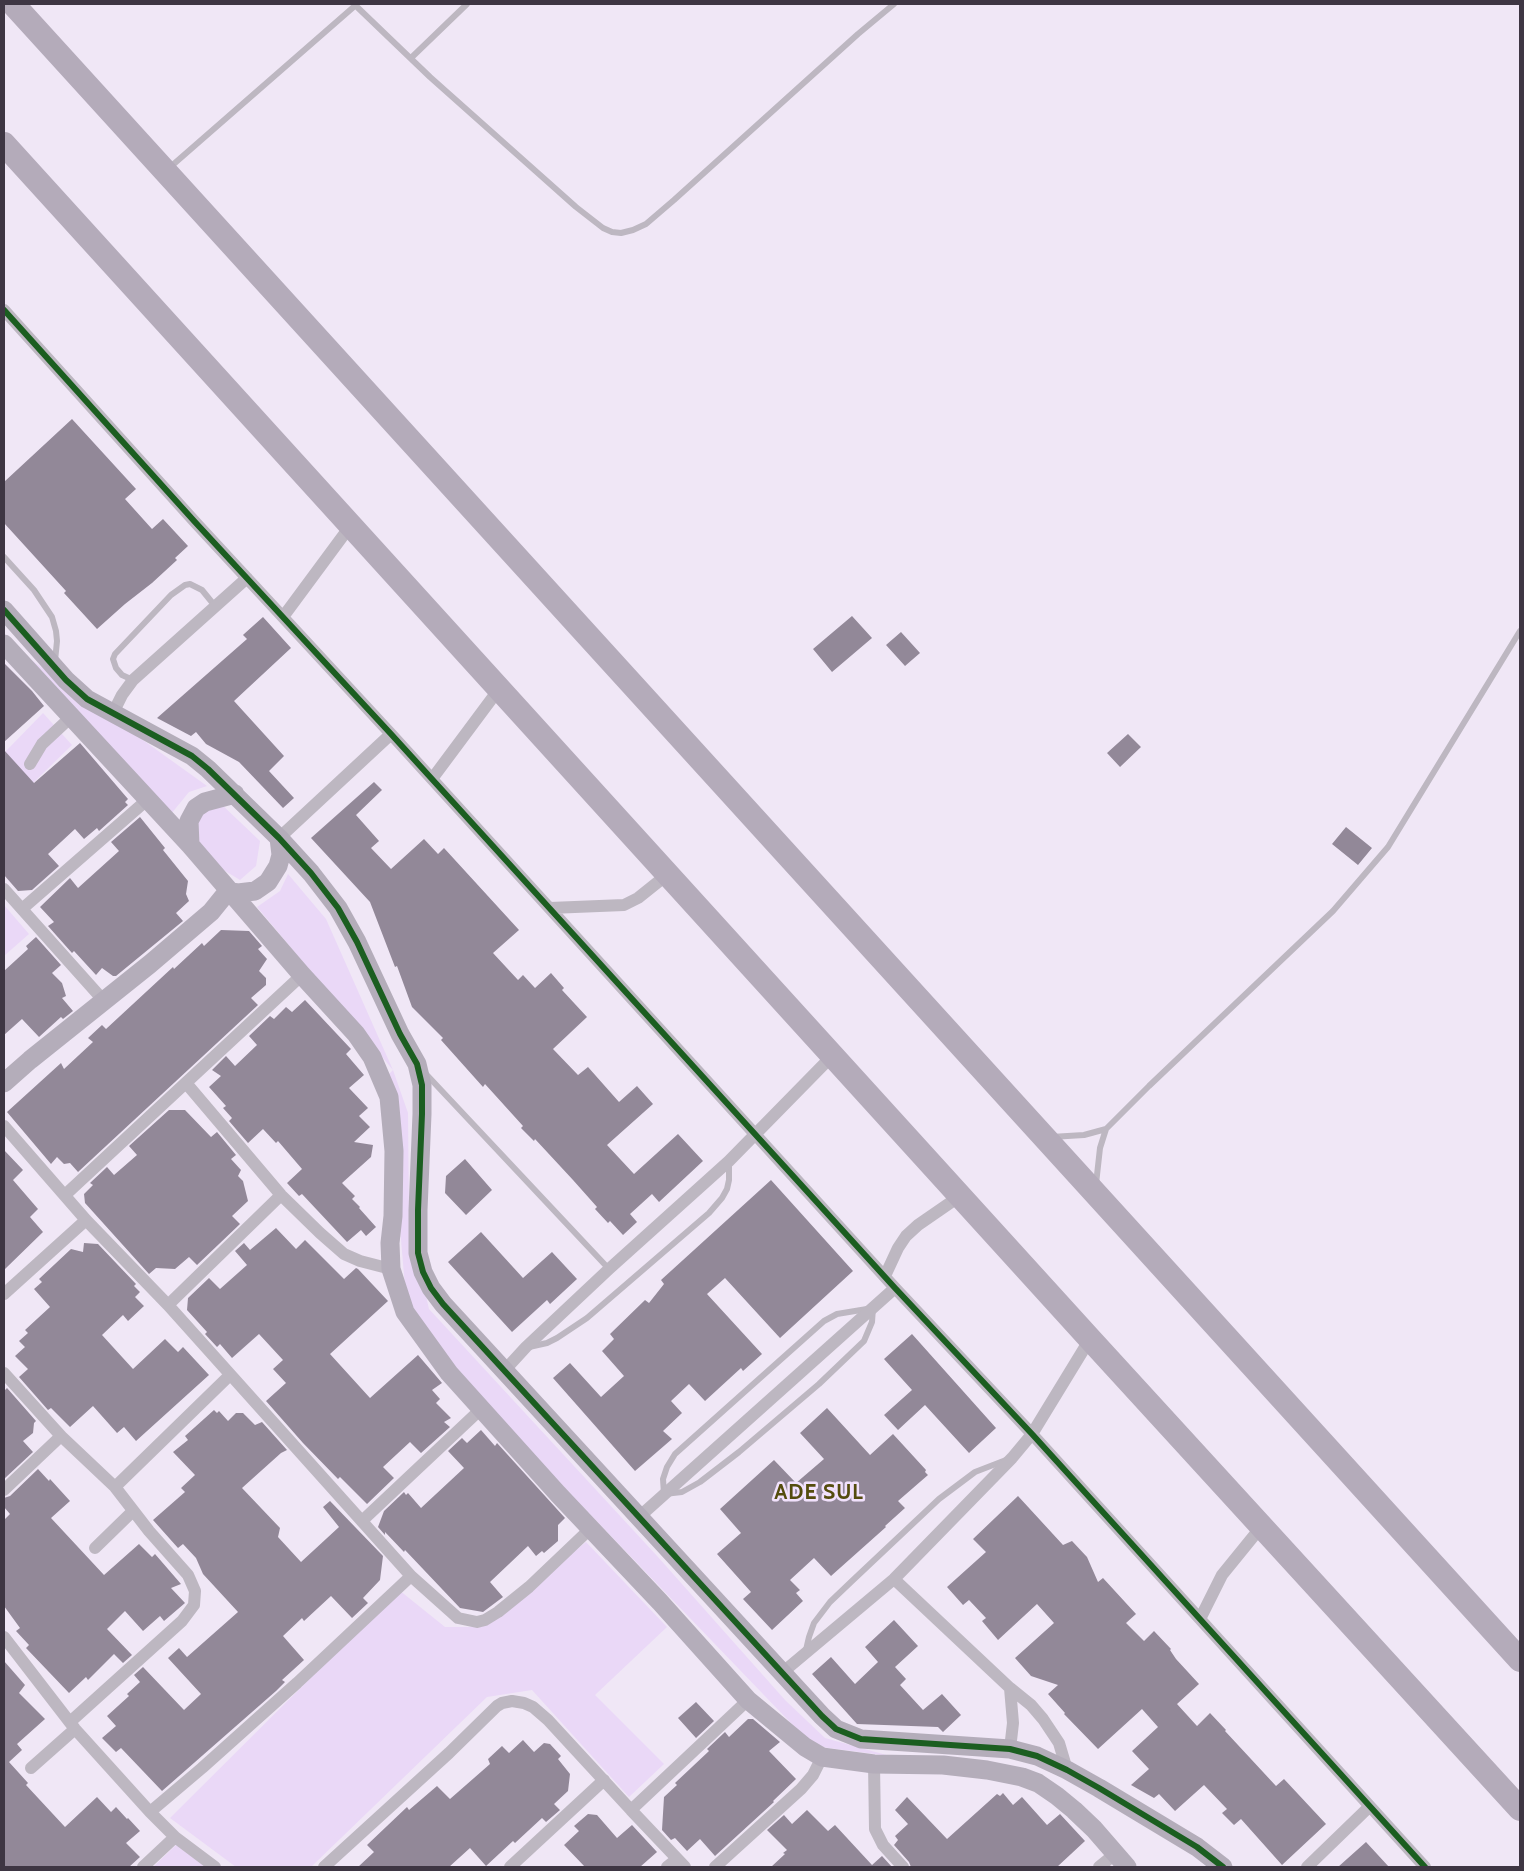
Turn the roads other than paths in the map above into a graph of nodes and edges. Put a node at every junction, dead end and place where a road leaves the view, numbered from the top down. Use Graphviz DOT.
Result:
graph roads {
  1 [pos="13,4"];
  2 [pos="356,4"];
  3 [pos="467,4"];
  4 [pos="894,4"];
  5 [pos="411,58"];
  6 [pos="4,144"];
  7 [pos="166,171"];
  8 [pos="4,310"];
  9 [pos="351,524"];
  10 [pos="4,558"];
  11 [pos="247,578"];
  12 [pos="215,606"];
  13 [pos="4,610"];
  14 [pos="283,617"];
  15 [pos="1520,631"];
  16 [pos="4,644"];
  17 [pos="54,664"];
  18 [pos="133,680"];
  19 [pos="498,689"];
  20 [pos="113,713"];
  21 [pos="71,718"];
  22 [pos="391,734"];
  23 [pos="30,764"];
  24 [pos="432,779"];
  25 [pos="235,794"];
  26 [pos="147,800"];
  27 [pos="279,838"];
  28 [pos="190,845"];
  29 [pos="668,874"];
  30 [pos="4,889"];
  31 [pos="228,891"];
  32 [pos="550,908"];
  33 [pos="22,909"];
  34 [pos="302,975"];
  35 [pos="104,1001"];
  36 [pos="832,1056"];
  37 [pos="417,1064"];
  38 [pos="4,1083"];
  39 [pos="186,1083"];
  40 [pos="4,1126"];
  41 [pos="1106,1130"];
  42 [pos="755,1135"];
  43 [pos="1045,1137"];
  44 [pos="729,1161"];
  45 [pos="1095,1192"];
  46 [pos="65,1194"];
  47 [pos="281,1195"];
  48 [pos="960,1196"];
  49 [pos="86,1220"];
  50 [pos="609,1269"];
  51 [pos="391,1270"];
  52 [pos="885,1276"];
  53 [pos="895,1288"];
  54 [pos="4,1294"];
  55 [pos="168,1306"];
  56 [pos="873,1308"];
  57 [pos="1090,1340"];
  58 [pos="526,1347"];
  59 [pos="504,1371"];
  60 [pos="4,1373"];
  61 [pos="230,1376"];
  62 [pos="481,1409"];
  63 [pos="1032,1434"];
  64 [pos="61,1436"];
  65 [pos="1012,1458"];
  66 [pos="116,1487"];
  67 [pos="4,1490"];
  68 [pos="664,1494"];
  69 [pos="134,1511"];
  70 [pos="638,1517"];
  71 [pos="363,1520"];
  72 [pos="1261,1527"];
  73 [pos="591,1528"];
  74 [pos="95,1548"];
  75 [pos="411,1576"];
  76 [pos="894,1579"];
  77 [pos="1200,1619"];
  78 [pos="4,1637"];
  79 [pos="806,1651"];
  80 [pos="1520,1660"];
  81 [pos="783,1672"];
  82 [pos="1010,1688"];
  83 [pos="748,1700"];
  84 [pos="73,1726"];
  85 [pos="1010,1748"];
  86 [pos="822,1757"];
  87 [pos="874,1764"];
  88 [pos="31,1768"];
  89 [pos="1067,1770"];
  90 [pos="604,1780"];
  91 [pos="1369,1807"];
  92 [pos="1520,1809"];
  93 [pos="631,1810"];
  94 [pos="150,1812"];
  95 [pos="175,1836"];
  96 [pos="1121,1861"];
  97 [pos="676,1864"];
  98 [pos="143,1867"];
  99 [pos="215,1867"];
  100 [pos="324,1867"];
  101 [pos="510,1867"];
  102 [pos="715,1867"];
  103 [pos="903,1867"];
  104 [pos="1100,1867"];
  105 [pos="1223,1867"];
  106 [pos="1307,1867"];
  107 [pos="1425,1867"];
  1 -- 7 [label="highway"];
  2 -- 5 [label="lane"];
  2 -- 7 [label="lane"];
  3 -- 5 [label="lane"];
  4 -- 5 [label="lane"];
  6 -- 9 [label="highway"];
  7 -- 43 [label="highway"];
  8 -- 11 [label="street"];
  9 -- 14 [label="street"];
  9 -- 19 [label="highway"];
  10 -- 17 [label="lane"];
  11 -- 12 [label="street"];
  11 -- 14 [label="street"];
  12 -- 18 [label="street"];
  12 -- 18 [label="lane"];
  13 -- 17 [label="street"];
  14 -- 22 [label="street"];
  15 -- 41 [label="lane"];
  16 -- 21 [label="street"];
  17 -- 20 [label="street"];
  18 -- 20 [label="street"];
  19 -- 24 [label="street"];
  19 -- 29 [label="highway"];
  20 -- 25 [label="street"];
  21 -- 23 [label="street"];
  21 -- 26 [label="street"];
  22 -- 24 [label="street"];
  22 -- 27 [label="street"];
  24 -- 32 [label="street"];
  25 -- 27 [label="street"];
  25 -- 28 [label="street"];
  26 -- 28 [label="street"];
  26 -- 33 [label="street"];
  27 -- 31 [label="street"];
  27 -- 37 [label="street"];
  28 -- 31 [label="street"];
  29 -- 32 [label="street"];
  29 -- 36 [label="highway"];
  30 -- 33 [label="street"];
  31 -- 34 [label="street"];
  31 -- 35 [label="street"];
  32 -- 42 [label="street"];
  33 -- 35 [label="street"];
  34 -- 39 [label="street"];
  34 -- 51 [label="street"];
  35 -- 38 [label="street"];
  36 -- 42 [label="street"];
  36 -- 48 [label="highway"];
  37 -- 50 [label="lane"];
  37 -- 59 [label="street"];
  39 -- 46 [label="street"];
  39 -- 47 [label="street"];
  40 -- 46 [label="street"];
  41 -- 43 [label="lane"];
  41 -- 45 [label="lane"];
  42 -- 44 [label="street"];
  42 -- 52 [label="street"];
  43 -- 45 [label="highway"];
  44 -- 50 [label="street"];
  44 -- 58 [label="lane"];
  45 -- 80 [label="highway"];
  46 -- 49 [label="street"];
  47 -- 51 [label="street"];
  47 -- 55 [label="street"];
  48 -- 52 [label="street"];
  48 -- 57 [label="highway"];
  49 -- 54 [label="street"];
  49 -- 55 [label="street"];
  50 -- 58 [label="street"];
  51 -- 62 [label="street"];
  52 -- 53 [label="street"];
  53 -- 56 [label="street"];
  53 -- 63 [label="street"];
  55 -- 61 [label="street"];
  56 -- 68 [label="street"];
  56 -- 68 [label="lane"];
  56 -- 68 [label="lane"];
  57 -- 63 [label="street"];
  57 -- 72 [label="highway"];
  58 -- 59 [label="street"];
  59 -- 70 [label="street"];
  60 -- 64 [label="street"];
  61 -- 66 [label="street"];
  61 -- 71 [label="street"];
  62 -- 71 [label="street"];
  62 -- 73 [label="street"];
  63 -- 65 [label="street"];
  63 -- 77 [label="street"];
  64 -- 66 [label="street"];
  64 -- 67 [label="street"];
  65 -- 76 [label="street"];
  65 -- 79 [label="lane"];
  66 -- 69 [label="street"];
  68 -- 70 [label="street"];
  69 -- 74 [label="street"];
  69 -- 84 [label="street"];
  70 -- 81 [label="street"];
  71 -- 75 [label="street"];
  72 -- 77 [label="street"];
  72 -- 92 [label="highway"];
  73 -- 75 [label="street"];
  73 -- 83 [label="street"];
  75 -- 94 [label="street"];
  76 -- 79 [label="street"];
  76 -- 82 [label="street"];
  77 -- 91 [label="street"];
  78 -- 84 [label="street"];
  79 -- 81 [label="street"];
  81 -- 85 [label="street"];
  82 -- 85 [label="street"];
  82 -- 89 [label="street"];
  83 -- 86 [label="street"];
  83 -- 93 [label="street"];
  84 -- 88 [label="street"];
  84 -- 94 [label="street"];
  85 -- 89 [label="street"];
  86 -- 87 [label="street"];
  86 -- 102 [label="street"];
  87 -- 96 [label="street"];
  87 -- 103 [label="street"];
  89 -- 105 [label="street"];
  90 -- 93 [label="street"];
  90 -- 100 [label="street"];
  90 -- 101 [label="street"];
  91 -- 106 [label="street"];
  91 -- 107 [label="street"];
  93 -- 97 [label="street"];
  94 -- 95 [label="street"];
  95 -- 98 [label="street"];
  95 -- 99 [label="street"];
  96 -- 104 [label="street"];
}
